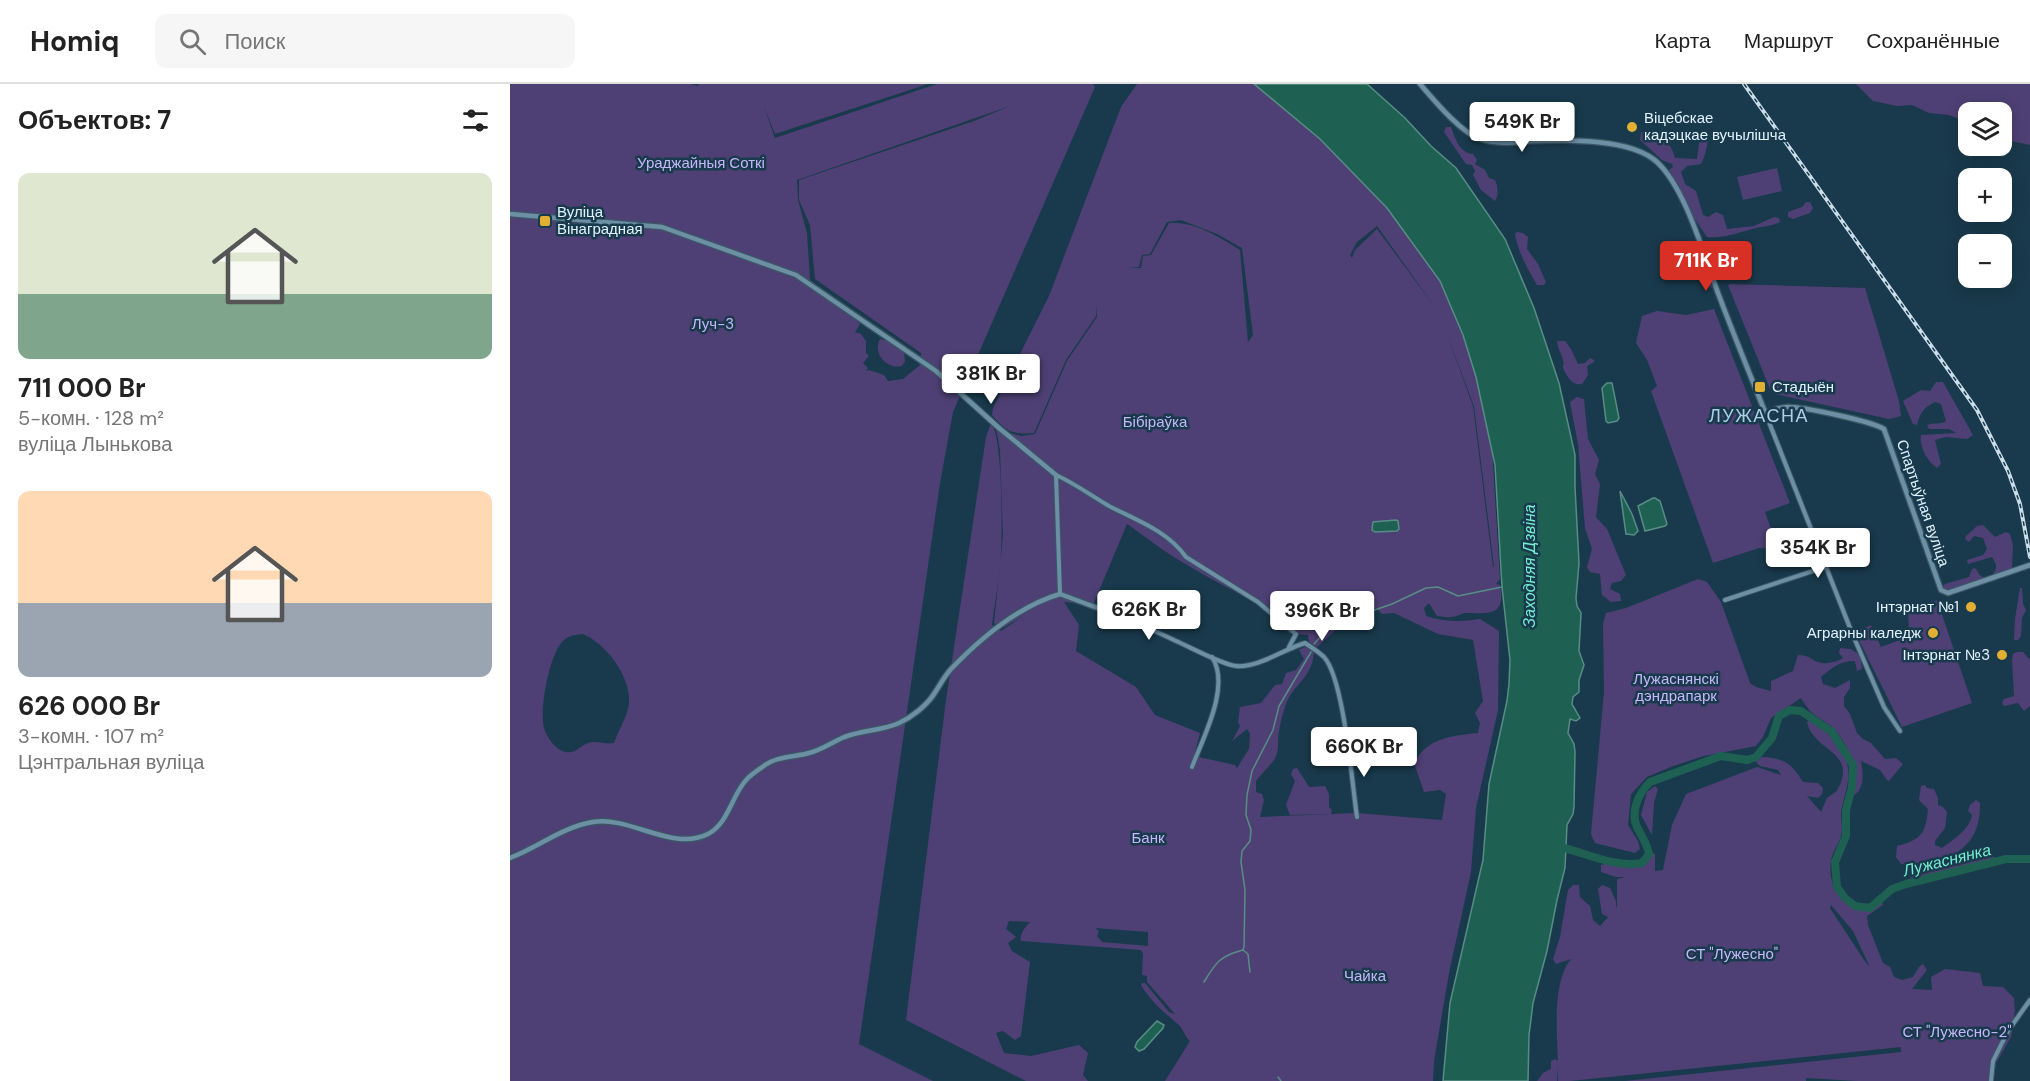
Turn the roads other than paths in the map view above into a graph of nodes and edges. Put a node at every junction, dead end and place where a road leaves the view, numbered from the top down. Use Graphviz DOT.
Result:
graph roads {
  1 [pos="1422,84"];
  2 [pos="510,214"];
  3 [pos="1765,412"];
  4 [pos="1056,475"];
  5 [pos="2030,565"];
  6 [pos="1825,567"];
  7 [pos="1060,594"];
  8 [pos="1725,600"];
  9 [pos="1095,607"];
  10 [pos="1296,634"];
  11 [pos="1305,643"];
  12 [pos="1289,647"];
  13 [pos="1211,656"];
  14 [pos="1900,731"];
  15 [pos="1192,767"];
  16 [pos="1357,817"];
  17 [pos="510,858"];
  18 [pos="2030,1000"];
  19 [pos="1991,1081"];
  1 -- 3 [label="street"];
  2 -- 4 [label="street"];
  3 -- 5 [label="street, Спартыўная вуліца"];
  3 -- 6 [label="street"];
  4 -- 7 [label="street"];
  4 -- 10 [label="street"];
  6 -- 8 [label="street"];
  6 -- 14 [label="street"];
  7 -- 9 [label="street"];
  7 -- 17 [label="street"];
  9 -- 13 [label="street"];
  10 -- 11 [label="street"];
  10 -- 12 [label="street"];
  11 -- 12 [label="street"];
  11 -- 16 [label="street"];
  12 -- 13 [label="street"];
  13 -- 15 [label="street"];
  18 -- 19 [label="street"];
}
